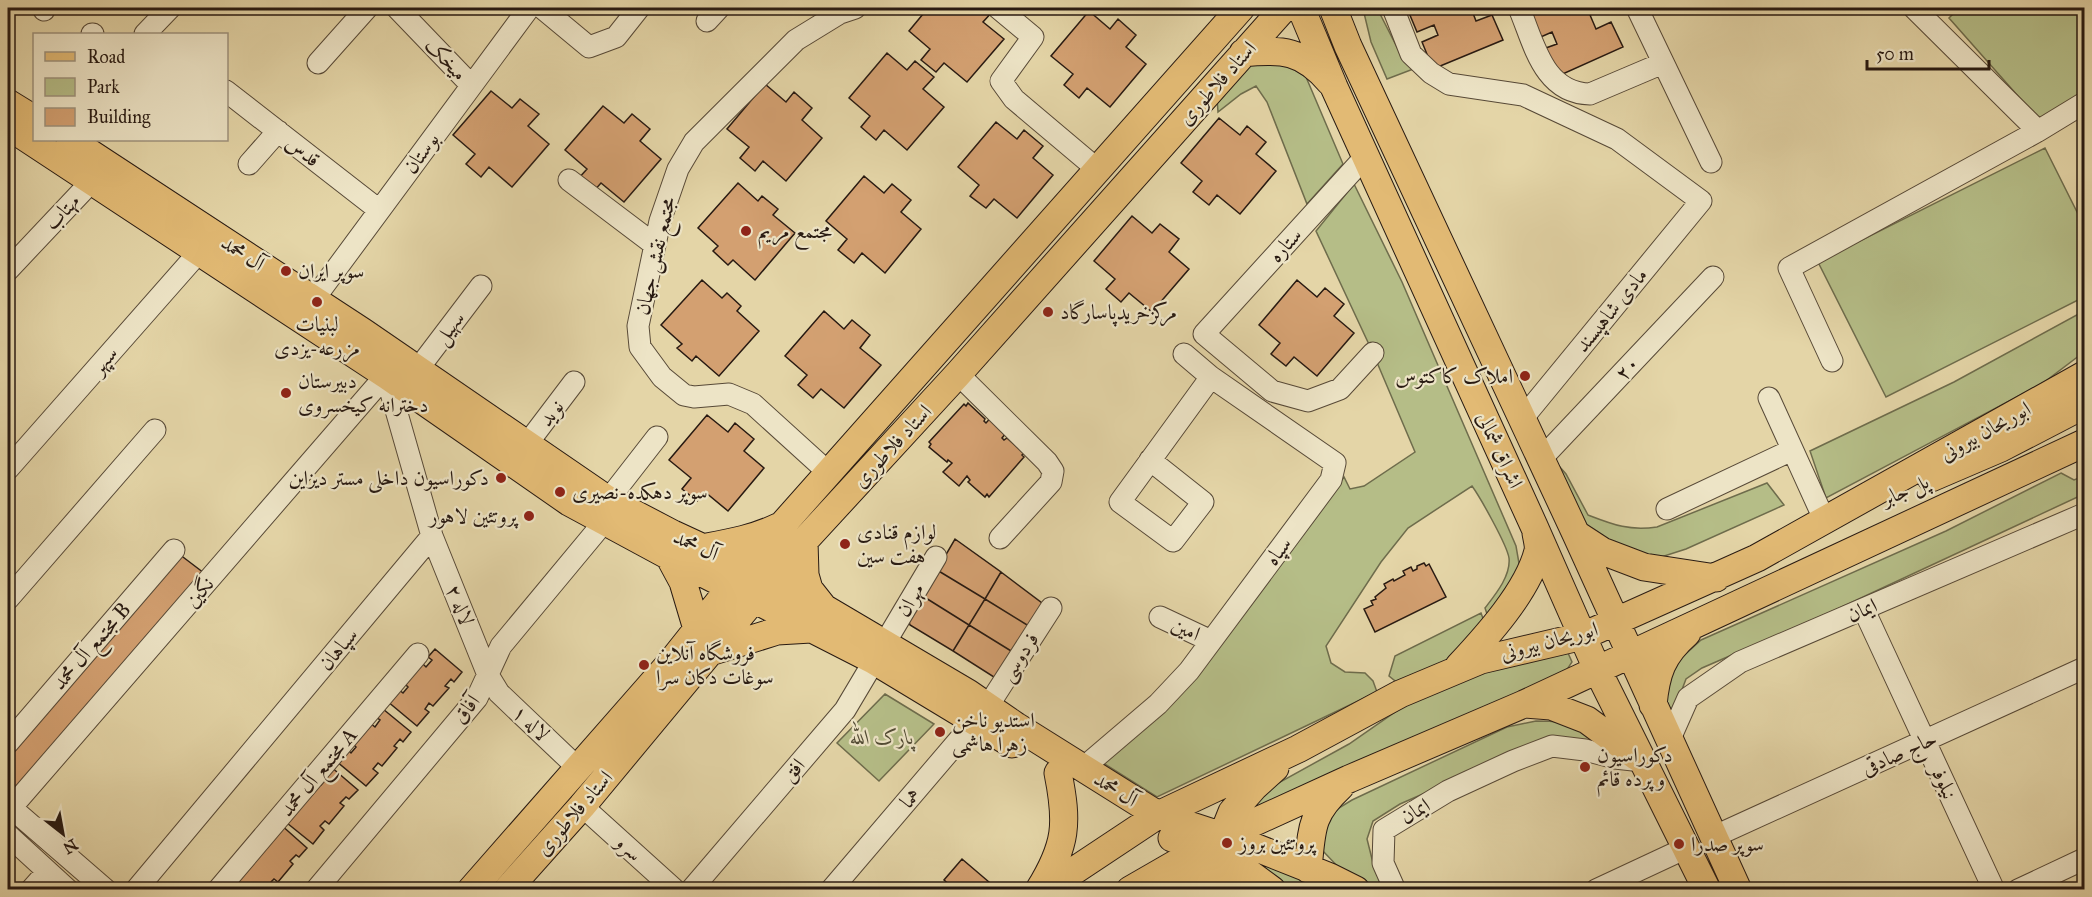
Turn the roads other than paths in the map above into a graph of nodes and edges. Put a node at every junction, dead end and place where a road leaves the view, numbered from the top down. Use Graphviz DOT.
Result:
graph roads {
  1 [pos="170,8"];
  2 [pos="367,8"];
  3 [pos="397,8"];
  4 [pos="529,8"];
  5 [pos="542,8"];
  6 [pos="639,8"];
  7 [pos="855,8"];
  8 [pos="998,8"];
  9 [pos="1241,8"];
  10 [pos="1284,8"];
  11 [pos="1301,8"];
  12 [pos="1333,8"];
  13 [pos="1353,8"];
  14 [pos="1393,8"];
  15 [pos="1519,8"];
  16 [pos="1637,8"];
  17 [pos="1914,8"];
  18 [pos="1226,19"];
  19 [pos="150,33"];
  20 [pos="1348,46"];
  21 [pos="1243,53"];
  22 [pos="318,63"];
  23 [pos="1663,63"];
  24 [pos="471,85"];
  25 [pos="1334,87"];
  26 [pos="228,93"];
  27 [pos="8,103"];
  28 [pos="2085,103"];
  29 [pos="33,118"];
  30 [pos="8,126"];
  31 [pos="278,131"];
  32 [pos="2038,131"];
  33 [pos="72,141"];
  34 [pos="1365,157"];
  35 [pos="1711,162"];
  36 [pos="249,164"];
  37 [pos="1097,169"];
  38 [pos="569,180"];
  39 [pos="92,181"];
  40 [pos="379,210"];
  41 [pos="655,245"];
  42 [pos="200,251"];
  43 [pos="8,270"];
  44 [pos="1713,277"];
  45 [pos="481,286"];
  46 [pos="314,299"];
  47 [pos="1373,353"];
  48 [pos="1184,354"];
  49 [pos="1832,361"];
  50 [pos="418,369"];
  51 [pos="958,374"];
  52 [pos="386,375"];
  53 [pos="2085,375"];
  54 [pos="1211,377"];
  55 [pos="574,382"];
  56 [pos="1769,398"];
  57 [pos="2085,405"];
  58 [pos="1522,419"];
  59 [pos="2085,422"];
  60 [pos="155,430"];
  61 [pos="657,437"];
  62 [pos="2085,443"];
  63 [pos="527,444"];
  64 [pos="1792,450"];
  65 [pos="1150,460"];
  66 [pos="1544,467"];
  67 [pos="8,469"];
  68 [pos="829,473"];
  69 [pos="1517,488"];
  70 [pos="1667,509"];
  71 [pos="606,511"];
  72 [pos="2085,514"];
  73 [pos="1824,519"];
  74 [pos="1534,526"];
  75 [pos="794,532"];
  76 [pos="1576,534"];
  77 [pos="432,536"];
  78 [pos="1000,538"];
  79 [pos="701,548"];
  80 [pos="174,550"];
  81 [pos="669,556"];
  82 [pos="936,557"];
  83 [pos="1757,558"];
  84 [pos="1716,578"];
  85 [pos="771,579"];
  86 [pos="743,585"];
  87 [pos="1775,586"];
  88 [pos="8,599"];
  89 [pos="1051,608"];
  90 [pos="1864,610"];
  91 [pos="1160,617"];
  92 [pos="818,619"];
  93 [pos="1703,620"];
  94 [pos="1615,622"];
  95 [pos="1583,636"];
  96 [pos="704,641"];
  97 [pos="1211,641"];
  98 [pos="878,652"];
  99 [pos="418,654"];
  100 [pos="1630,655"];
  101 [pos="2085,668"];
  102 [pos="1597,669"];
  103 [pos="1455,670"];
  104 [pos="488,675"];
  105 [pos="1524,704"];
  106 [pos="1653,705"];
  107 [pos="982,714"];
  108 [pos="1669,741"];
  109 [pos="1925,741"];
  110 [pos="8,742"];
  111 [pos="1298,748"];
  112 [pos="1642,761"];
  113 [pos="578,768"];
  114 [pos="1070,771"];
  115 [pos="1348,779"];
  116 [pos="582,806"];
  117 [pos="9,807"];
  118 [pos="1149,820"];
  119 [pos="8,835"];
  120 [pos="1713,837"];
  121 [pos="1212,844"];
  122 [pos="1686,848"];
  123 [pos="2085,859"];
  124 [pos="1308,869"];
  125 [pos="1245,870"];
  126 [pos="47,872"];
  127 [pos="1131,889"];
  128 [pos="32,890"];
  129 [pos="68,890"];
  130 [pos="106,890"];
  131 [pos="136,890"];
  132 [pos="218,890"];
  133 [pos="316,890"];
  134 [pos="471,890"];
  135 [pos="507,890"];
  136 [pos="675,890"];
  137 [pos="691,890"];
  138 [pos="831,890"];
  139 [pos="1039,890"];
  140 [pos="1045,890"];
  141 [pos="1272,890"];
  142 [pos="1356,890"];
  143 [pos="1395,890"];
  144 [pos="1596,890"];
  145 [pos="1707,890"];
  146 [pos="1738,890"];
  147 [pos="1994,890"];
  148 [pos="2018,890"];
  1 -- 19 [label="street"];
  2 -- 22 [label="street"];
  3 -- 24 [label="street, میخک"];
  4 -- 24 [label="street, بوستان"];
  5 -- 6 [label="street"];
  7 -- 41 [label="street, مجتمع نقش جهان"];
  8 -- 37 [label="street"];
  9 -- 18 [label="main road, استاد فلاطوری"];
  10 -- 21 [label="main road, استاد فلاطوری"];
  11 -- 25 [label="main road, اشراق شمالی"];
  12 -- 20 [label="main road, اشراق شمالی"];
  13 -- 20 [label="main road"];
  14 -- 58 [label="street, مادی شاهپسند"];
  15 -- 23 [label="street"];
  16 -- 23 [label="street"];
  17 -- 32 [label="street"];
  18 -- 37 [label="main road, استاد فلاطوری"];
  20 -- 58 [label="main road, اشراق شمالی"];
  21 -- 25 [label="main road"];
  21 -- 51 [label="main road, استاد فلاطوری"];
  23 -- 35 [label="street"];
  24 -- 40 [label="street, بوستان"];
  25 -- 34 [label="main road, اشراق شمالی"];
  26 -- 31 [label="street, قدس"];
  27 -- 29 [label="main road"];
  28 -- 32 [label="street"];
  30 -- 39 [label="main road, آل محمد"];
  31 -- 36 [label="street"];
  31 -- 40 [label="street, قدس"];
  32 -- 49 [label="street"];
  33 -- 46 [label="main road, آل محمد"];
  34 -- 47 [label="street, ستاره"];
  34 -- 69 [label="main road, اشراق شمالی"];
  37 -- 68 [label="main road, استاد فلاطوری"];
  38 -- 41 [label="street"];
  39 -- 42 [label="main road, آل محمد"];
  39 -- 43 [label="street, مهتاب"];
  40 -- 46 [label="street, بوستان"];
  41 -- 68 [label="street, مجتمع نقش جهان"];
  42 -- 52 [label="main road, آل محمد"];
  42 -- 67 [label="street, سپهر"];
  44 -- 66 [label="street, ۲۰"];
  45 -- 50 [label="street, سهیل"];
  46 -- 50 [label="main road, آل محمد"];
  48 -- 54 [label="street, سپاه"];
  50 -- 63 [label="main road, آل محمد"];
  51 -- 75 [label="main road, استاد فلاطوری"];
  51 -- 78 [label="street"];
  52 -- 71 [label="main road, آل محمد"];
  52 -- 77 [label="street"];
  52 -- 117 [label="street, نگین"];
  53 -- 73 [label="main road, ابوریحان بیرونی"];
  54 -- 65 [label="street"];
  54 -- 97 [label="street, سپاه"];
  55 -- 63 [label="street, نوید"];
  56 -- 64 [label="street"];
  57 -- 83 [label="main road, پل جابر"];
  58 -- 66 [label="main road, اشراق شمالی"];
  59 -- 87 [label="main road, پل جابر"];
  60 -- 88 [label="street"];
  61 -- 71 [label="street, آفاق"];
  62 -- 87 [label="main road, ابوریحان بیرونی"];
  63 -- 71 [label="main road, آل محمد"];
  64 -- 70 [label="street"];
  64 -- 73 [label="street"];
  66 -- 69 [label="main road"];
  66 -- 76 [label="main road, اشراق شمالی"];
  68 -- 75 [label="main road, استاد فلاطوری"];
  69 -- 74 [label="main road, اشراق شمالی"];
  71 -- 79 [label="main road, آل محمد"];
  71 -- 81 [label="main road, آل محمد"];
  71 -- 104 [label="street, آفاق"];
  72 -- 90 [label="street, ایمان"];
  73 -- 83 [label="main road, ابوریحان بیرونی"];
  74 -- 95 [label="main road, اشراق شمالی"];
  74 -- 103 [label="main road"];
  75 -- 79 [label="main road"];
  75 -- 85 [label="main road, استاد فلاطوری"];
  75 -- 86 [label="main road, استاد فلاطوری"];
  75 -- 92 [label="main road"];
  76 -- 84 [label="main road"];
  76 -- 94 [label="main road, اشراق شمالی"];
  77 -- 104 [label="street, لاله ۲"];
  77 -- 131 [label="street, سپاهان"];
  79 -- 86 [label="main road, آل محمد"];
  80 -- 110 [label="street, مجتمع آل محمد B"];
  81 -- 86 [label="main road, آل محمد"];
  81 -- 96 [label="main road"];
  82 -- 98 [label="street, مهران"];
  83 -- 84 [label="main road, ابوریحان بیرونی"];
  84 -- 94 [label="main road, ابوریحان بیرونی"];
  85 -- 86 [label="main road, آل محمد"];
  85 -- 92 [label="main road, آل محمد"];
  86 -- 92 [label="main road, آل محمد"];
  86 -- 96 [label="main road, استاد فلاطوری"];
  87 -- 93 [label="main road, ابوریحان بیرونی"];
  89 -- 107 [label="street, فردوسی"];
  90 -- 108 [label="street, ایمان"];
  90 -- 109 [label="street, نیلوفر"];
  91 -- 97 [label="street, امین"];
  92 -- 96 [label="main road"];
  92 -- 98 [label="main road, آل محمد"];
  93 -- 100 [label="main road, ابوریحان بیرونی"];
  93 -- 106 [label="main road"];
  94 -- 95 [label="main road, ابوریحان بیرونی"];
  94 -- 100 [label="main road, اشراق شمالی"];
  95 -- 102 [label="main road, اشراق شمالی"];
  95 -- 103 [label="main road, ابوریحان بیرونی"];
  96 -- 113 [label="main road, استاد فلاطوری"];
  96 -- 116 [label="main road, استاد فلاطوری"];
  97 -- 114 [label="street, سپاه"];
  98 -- 107 [label="main road, آل محمد"];
  98 -- 137 [label="street, افق"];
  99 -- 132 [label="street, مجتمع آل محمد A"];
  100 -- 102 [label="main road, ابوریحان بیرونی"];
  100 -- 106 [label="main road, اشراق شمالی"];
  101 -- 109 [label="street, حاج صادقی"];
  102 -- 105 [label="main road, ابوریحان بیرونی"];
  102 -- 112 [label="main road, اشراق شمالی"];
  103 -- 111 [label="main road, ابوریحان بیرونی"];
  104 -- 113 [label="street, لاله ۱"];
  104 -- 133 [label="street, آفاق"];
  105 -- 112 [label="main road"];
  105 -- 115 [label="main road, ابوریحان بیرونی"];
  106 -- 108 [label="main road, اشراق شمالی"];
  107 -- 114 [label="main road, آل محمد"];
  107 -- 138 [label="street, هما"];
  108 -- 120 [label="main road, اشراق شمالی"];
  109 -- 120 [label="street, حاج صادقی"];
  109 -- 147 [label="street, نیلوفر"];
  111 -- 118 [label="main road, ابوریحان بیرونی"];
  111 -- 121 [label="main road"];
  112 -- 122 [label="main road, اشراق شمالی"];
  112 -- 143 [label="street, ایمان"];
  113 -- 134 [label="main road, استاد فلاطوری"];
  114 -- 118 [label="main road, آل محمد"];
  114 -- 139 [label="main road"];
  115 -- 121 [label="main road, ابوریحان بیرونی"];
  115 -- 124 [label="main road"];
  116 -- 135 [label="main road, استاد فلاطوری"];
  116 -- 136 [label="street, سرو"];
  117 -- 130 [label="street"];
  118 -- 121 [label="main road, آل محمد"];
  118 -- 140 [label="main road, ابوریحان بیرونی"];
  119 -- 126 [label="street"];
  120 -- 146 [label="main road, اشراق شمالی"];
  121 -- 124 [label="main road, آل محمد"];
  121 -- 125 [label="main road, آل محمد"];
  121 -- 127 [label="main road, ابوریحان بیرونی"];
  122 -- 144 [label="street"];
  122 -- 145 [label="main road, اشراق شمالی"];
  123 -- 148 [label="street"];
  124 -- 142 [label="main road, آل محمد"];
  125 -- 127 [label="main road"];
  125 -- 141 [label="main road, آل محمد"];
  126 -- 128 [label="street"];
  126 -- 129 [label="street"];
}
